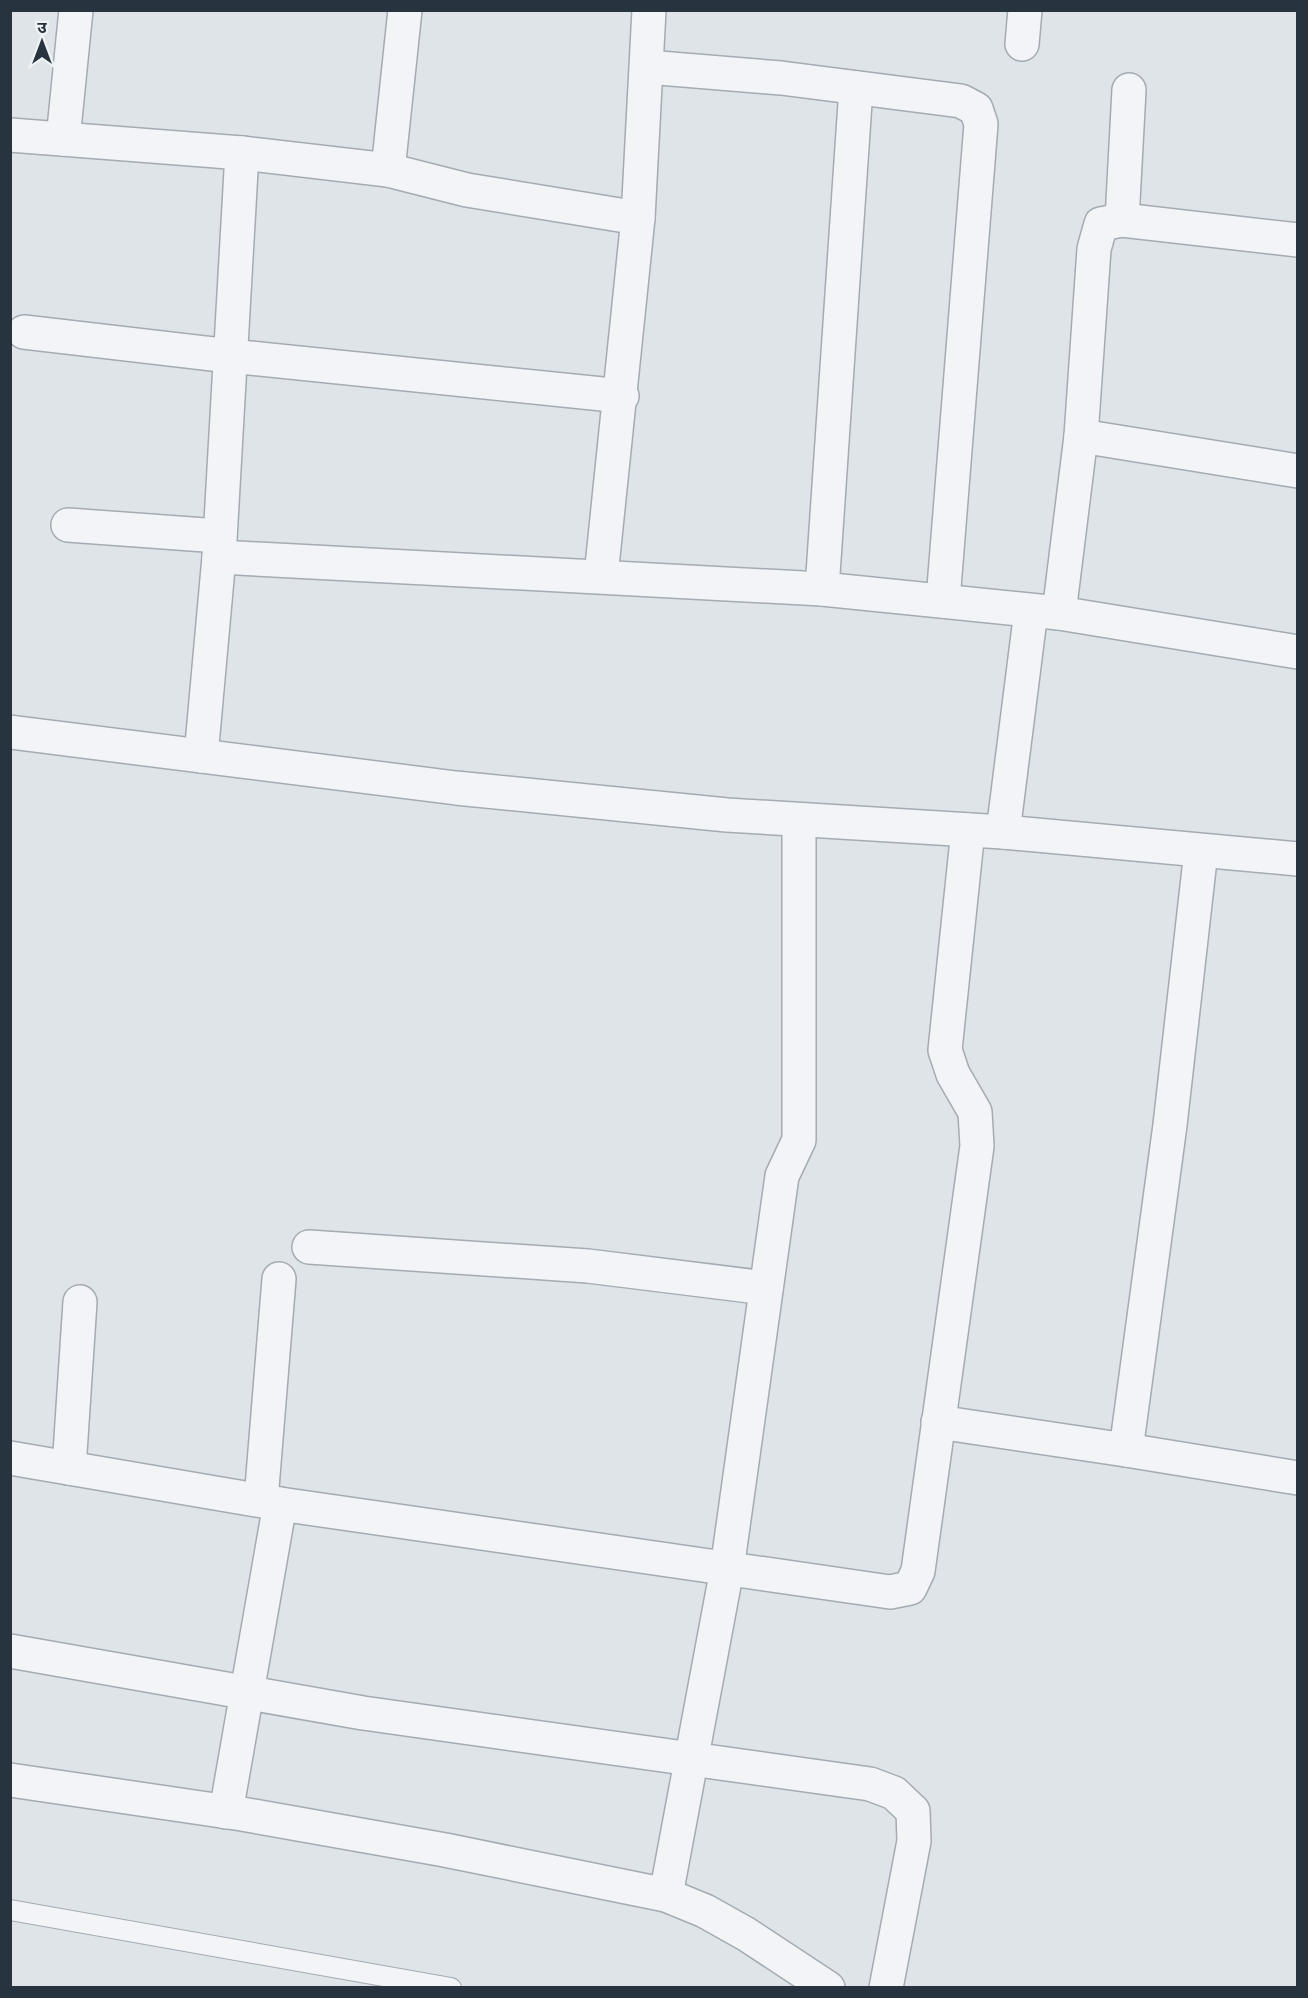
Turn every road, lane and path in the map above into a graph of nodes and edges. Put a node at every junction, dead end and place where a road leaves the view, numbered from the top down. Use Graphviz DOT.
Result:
graph roads {
  1 [pos="76,10"];
  2 [pos="405,10"];
  3 [pos="649,10"];
  4 [pos="1025,10"];
  5 [pos="1022,44"];
  6 [pos="647,67"];
  7 [pos="856,88"];
  8 [pos="1129,90"];
  9 [pos="10,135"];
  10 [pos="63,139"];
  11 [pos="242,153"];
  12 [pos="388,170"];
  13 [pos="638,218"];
  14 [pos="1122,220"];
  15 [pos="1298,240"];
  16 [pos="24,332"];
  17 [pos="230,356"];
  18 [pos="622,396"];
  19 [pos="1081,436"];
  20 [pos="1298,471"];
  21 [pos="68,525"];
  22 [pos="219,546"];
  23 [pos="601,576"];
  24 [pos="822,589"];
  25 [pos="943,600"];
  26 [pos="1045,612"];
  27 [pos="1298,652"];
  28 [pos="10,732"];
  29 [pos="201,756"];
  30 [pos="799,820"];
  31 [pos="968,830"];
  32 [pos="1003,832"];
  33 [pos="1201,851"];
  34 [pos="1298,859"];
  35 [pos="309,1247"];
  36 [pos="279,1280"];
  37 [pos="766,1288"];
  38 [pos="80,1302"];
  39 [pos="938,1422"];
  40 [pos="1126,1450"];
  41 [pos="10,1458"];
  42 [pos="69,1468"];
  43 [pos="1298,1478"];
  44 [pos="271,1502"];
  45 [pos="727,1569"];
  46 [pos="10,1651"];
  47 [pos="248,1694"];
  48 [pos="693,1761"];
  49 [pos="10,1780"];
  50 [pos="225,1812"];
  51 [pos="666,1895"];
  52 [pos="10,1910"];
  53 [pos="452,1988"];
  54 [pos="828,1988"];
  55 [pos="886,1988"];
  1 -- 10 [label="street"];
  2 -- 12 [label="street"];
  3 -- 6 [label="street"];
  4 -- 5 [label="street"];
  6 -- 7 [label="street"];
  6 -- 13 [label="street"];
  7 -- 24 [label="street"];
  7 -- 25 [label="street"];
  8 -- 14 [label="street"];
  9 -- 10 [label="street"];
  10 -- 11 [label="street"];
  11 -- 12 [label="street"];
  11 -- 17 [label="street"];
  12 -- 13 [label="street"];
  13 -- 18 [label="street"];
  14 -- 15 [label="street"];
  14 -- 19 [label="street"];
  16 -- 17 [label="street"];
  17 -- 18 [label="street"];
  17 -- 22 [label="street"];
  18 -- 23 [label="street"];
  19 -- 20 [label="street"];
  19 -- 26 [label="street"];
  21 -- 22 [label="street"];
  22 -- 23 [label="street"];
  22 -- 29 [label="street"];
  23 -- 24 [label="street"];
  24 -- 25 [label="street"];
  25 -- 26 [label="street"];
  26 -- 27 [label="street"];
  26 -- 32 [label="street"];
  28 -- 29 [label="street"];
  29 -- 30 [label="street"];
  30 -- 31 [label="street"];
  30 -- 37 [label="street"];
  31 -- 32 [label="street"];
  31 -- 39 [label="street"];
  32 -- 33 [label="street"];
  33 -- 34 [label="street"];
  33 -- 40 [label="street"];
  35 -- 37 [label="street"];
  36 -- 44 [label="street"];
  37 -- 45 [label="street"];
  38 -- 42 [label="street"];
  39 -- 40 [label="street"];
  39 -- 45 [label="street"];
  40 -- 43 [label="street"];
  41 -- 42 [label="street"];
  42 -- 44 [label="street"];
  44 -- 45 [label="street"];
  44 -- 47 [label="street"];
  45 -- 48 [label="street"];
  46 -- 47 [label="street"];
  47 -- 48 [label="street"];
  47 -- 50 [label="street"];
  48 -- 51 [label="street"];
  48 -- 55 [label="street"];
  49 -- 50 [label="street"];
  50 -- 51 [label="street"];
  51 -- 54 [label="street"];
  52 -- 53 [label="lane"];
}
